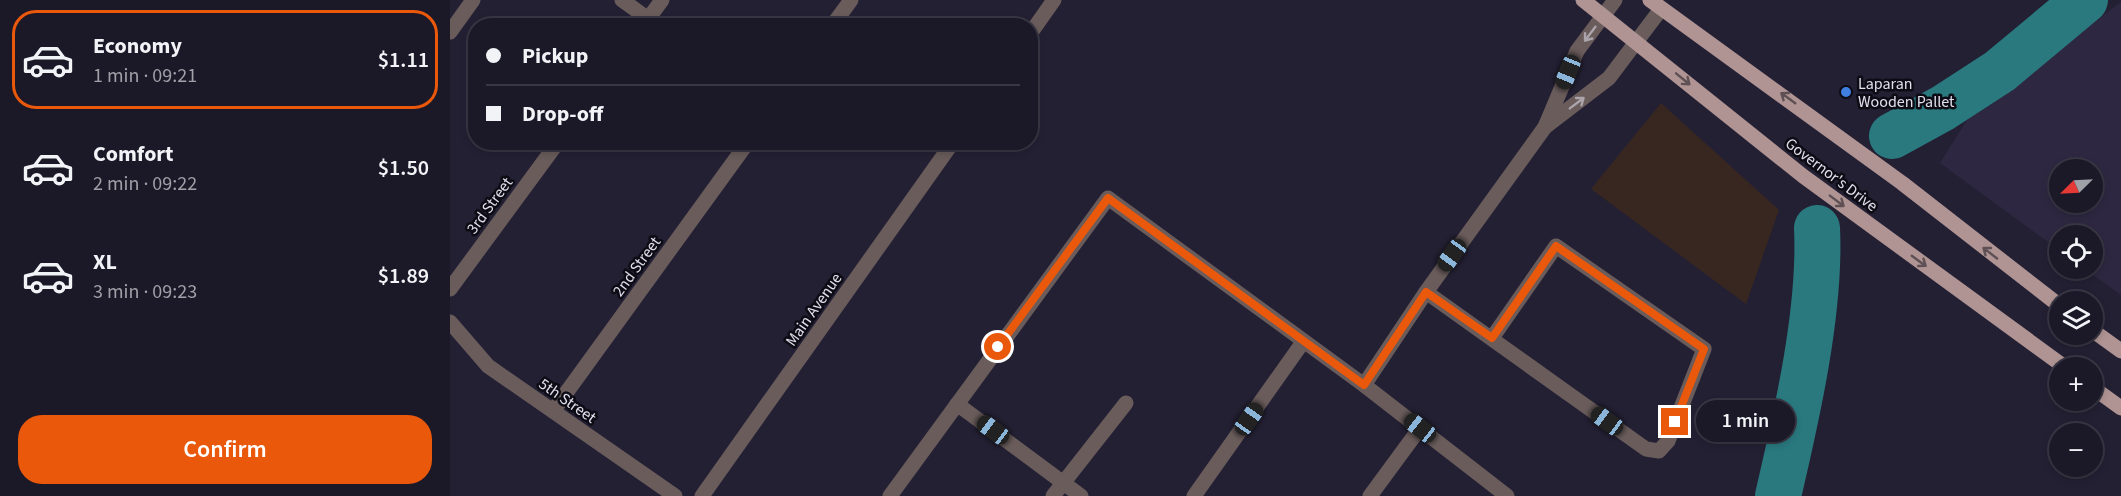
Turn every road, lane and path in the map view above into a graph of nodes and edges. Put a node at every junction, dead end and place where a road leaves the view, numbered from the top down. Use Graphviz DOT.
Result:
graph roads {
  1 [pos="473,0"];
  2 [pos="622,0"];
  3 [pos="662,0"];
  4 [pos="851,0"];
  5 [pos="1054,0"];
  6 [pos="1583,0"];
  7 [pos="1615,0"];
  8 [pos="1656,4"];
  9 [pos="1604,15"];
  10 [pos="644,18"];
  11 [pos="653,18"];
  12 [pos="838,18"];
  13 [pos="1038,23"];
  14 [pos="450,32"];
  15 [pos="1637,42"];
  16 [pos="1545,127"];
  17 [pos="552,150"];
  18 [pos="742,150"];
  19 [pos="947,150"];
  20 [pos="450,289"];
  21 [pos="1426,292"];
  22 [pos="2049,297"];
  23 [pos="450,322"];
  24 [pos="1492,338"];
  25 [pos="2103,338"];
  26 [pos="1303,342"];
  27 [pos="2121,351"];
  28 [pos="2051,357"];
  29 [pos="1364,385"];
  30 [pos="2103,395"];
  31 [pos="1126,403"];
  32 [pos="957,404"];
  33 [pos="2121,408"];
  34 [pos="553,411"];
  35 [pos="1420,428"];
  36 [pos="1063,483"];
  37 [pos="675,496"];
  38 [pos="702,496"];
  39 [pos="890,496"];
  40 [pos="1053,496"];
  41 [pos="1081,496"];
  42 [pos="1194,496"];
  43 [pos="1370,496"];
  44 [pos="1508,496"];
  1 -- 14 [label="street"];
  2 -- 10 [label="street"];
  3 -- 11 [label="street"];
  4 -- 12 [label="street"];
  5 -- 13 [label="street"];
  6 -- 9 [label="main road, Governor's Drive"];
  7 -- 9 [label="street"];
  8 -- 15 [label="street"];
  22 -- 8 [label="main road, one-way"];
  9 -- 15 [label="main road, Governor's Drive"];
  9 -- 16 [label="street, one-way"];
  16 -- 15 [label="street, one-way"];
  15 -- 28 [label="main road, Governor's Drive, one-way"];
  16 -- 21 [label="street"];
  17 -- 20 [label="street, 3rd Street"];
  18 -- 34 [label="street, 2nd Street"];
  19 -- 38 [label="street, Main Avenue"];
  21 -- 24 [label="street"];
  21 -- 29 [label="street"];
  23 -- 34 [label="street, 5th Street"];
  24 -- 24 [label="street"];
  25 -- 27 [label="main road"];
  26 -- 29 [label="street"];
  26 -- 32 [label="street"];
  26 -- 42 [label="street"];
  29 -- 35 [label="street"];
  30 -- 33 [label="main road"];
  31 -- 36 [label="street"];
  32 -- 36 [label="street"];
  32 -- 39 [label="street"];
  34 -- 37 [label="street, 5th Street"];
  35 -- 43 [label="street"];
  35 -- 44 [label="street"];
  36 -- 40 [label="street"];
  36 -- 41 [label="street"];
}
